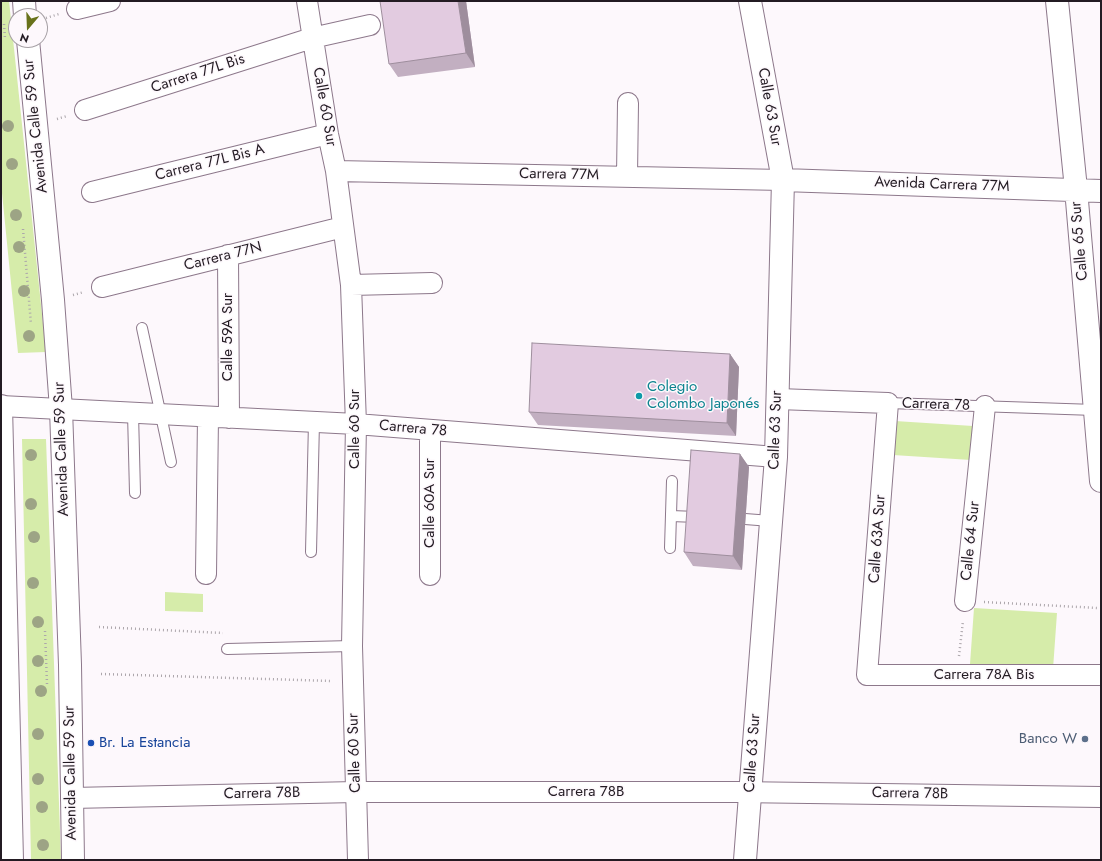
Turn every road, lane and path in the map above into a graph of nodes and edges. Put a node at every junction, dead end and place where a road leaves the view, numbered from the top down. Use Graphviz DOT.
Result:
graph roads {
  1 [pos="110,1"];
  2 [pos="307,1"];
  3 [pos="750,1"];
  4 [pos="1057,1"];
  5 [pos="77,9"];
  6 [pos="370,25"];
  7 [pos="312,38"];
  8 [pos="29,48"];
  9 [pos="628,103"];
  10 [pos="84,110"];
  11 [pos="36,126"];
  12 [pos="328,134"];
  13 [pos="336,171"];
  14 [pos="627,176"];
  15 [pos="783,180"];
  16 [pos="1076,189"];
  17 [pos="1101,190"];
  18 [pos="92,192"];
  19 [pos="343,227"];
  20 [pos="228,255"];
  21 [pos="432,283"];
  22 [pos="351,285"];
  23 [pos="102,287"];
  24 [pos="53,300"];
  25 [pos="142,328"];
  26 [pos="778,399"];
  27 [pos="888,403"];
  28 [pos="1,406"];
  29 [pos="985,406"];
  30 [pos="61,409"];
  31 [pos="1095,410"];
  32 [pos="133,413"];
  33 [pos="160,414"];
  34 [pos="208,417"];
  35 [pos="229,418"];
  36 [pos="314,422"];
  37 [pos="356,424"];
  38 [pos="430,430"];
  39 [pos="776,457"];
  40 [pos="171,462"];
  41 [pos="672,481"];
  42 [pos="1101,481"];
  43 [pos="135,493"];
  44 [pos="671,516"];
  45 [pos="697,517"];
  46 [pos="745,519"];
  47 [pos="771,521"];
  48 [pos="670,548"];
  49 [pos="311,552"];
  50 [pos="206,574"];
  51 [pos="430,575"];
  52 [pos="965,601"];
  53 [pos="1098,608"];
  54 [pos="352,646"];
  55 [pos="227,649"];
  56 [pos="101,674"];
  57 [pos="867,675"];
  58 [pos="958,675"];
  59 [pos="1101,675"];
  60 [pos="336,681"];
  61 [pos="4,691"];
  62 [pos="356,792"];
  63 [pos="750,792"];
  64 [pos="1101,797"];
  65 [pos="71,798"];
  66 [pos="6,811"];
  67 [pos="12,860"];
  68 [pos="73,860"];
  69 [pos="358,860"];
  70 [pos="745,860"];
  1 -- 5 [label="street"];
  2 -- 7 [label="street, Calle 60 Sur"];
  3 -- 15 [label="main road, Calle 63 Sur"];
  4 -- 16 [label="main road, Calle 65 Sur"];
  6 -- 7 [label="street, Carrera 77L Bis"];
  7 -- 10 [label="street, Carrera 77L Bis"];
  7 -- 12 [label="street, Calle 60 Sur"];
  8 -- 11 [label="main road, Avenida Calle 59 Sur"];
  9 -- 14 [label="street"];
  10 -- 11 [label="path"];
  11 -- 24 [label="main road, Avenida Calle 59 Sur"];
  12 -- 13 [label="street, Calle 60 Sur"];
  12 -- 18 [label="street, Carrera 77L Bis A"];
  13 -- 14 [label="street, Carrera 77M"];
  13 -- 19 [label="street, Calle 60 Sur"];
  14 -- 15 [label="street, Carrera 77M"];
  15 -- 16 [label="main road, Avenida Carrera 77M"];
  15 -- 26 [label="main road, Calle 63 Sur"];
  16 -- 17 [label="main road, Avenida Carrera 77M"];
  16 -- 31 [label="main road, Calle 65 Sur"];
  19 -- 20 [label="street, Carrera 77N"];
  19 -- 22 [label="street, Calle 60 Sur"];
  20 -- 23 [label="street, Carrera 77N"];
  20 -- 35 [label="street, Calle 59A Sur"];
  21 -- 22 [label="street"];
  22 -- 37 [label="street, Calle 60 Sur"];
  23 -- 24 [label="path"];
  24 -- 30 [label="main road, Avenida Calle 59 Sur"];
  25 -- 33 [label="lane"];
  26 -- 27 [label="street, Carrera 78"];
  26 -- 39 [label="main road, Calle 63 Sur"];
  27 -- 29 [label="lane, Carrera 78"];
  27 -- 57 [label="street, Calle 63A Sur"];
  28 -- 30 [label="street, Carrera 78"];
  28 -- 61 [label="main road"];
  29 -- 31 [label="lane, Carrera 78"];
  29 -- 52 [label="street, Calle 64 Sur"];
  30 -- 32 [label="street, Carrera 78"];
  30 -- 65 [label="main road, Avenida Calle 59 Sur"];
  31 -- 42 [label="main road, Calle 65 Sur"];
  32 -- 33 [label="street, Carrera 78"];
  32 -- 43 [label="lane"];
  33 -- 34 [label="street, Carrera 78"];
  33 -- 40 [label="lane"];
  34 -- 35 [label="street, Carrera 78"];
  34 -- 50 [label="street"];
  35 -- 36 [label="street, Carrera 78"];
  36 -- 37 [label="street, Carrera 78"];
  36 -- 49 [label="lane"];
  37 -- 38 [label="street, Carrera 78"];
  37 -- 54 [label="street, Calle 60 Sur"];
  38 -- 39 [label="street, Carrera 78"];
  38 -- 51 [label="street, Calle 60A Sur"];
  39 -- 47 [label="main road, Calle 63 Sur"];
  41 -- 44 [label="lane"];
  44 -- 45 [label="lane"];
  44 -- 48 [label="lane"];
  46 -- 47 [label="lane"];
  47 -- 63 [label="main road, Calle 63 Sur"];
  52 -- 53 [label="path"];
  52 -- 58 [label="path, Calle 64 Sur"];
  54 -- 55 [label="lane"];
  54 -- 62 [label="street, Calle 60 Sur"];
  56 -- 60 [label="path"];
  57 -- 58 [label="street, Carrera 78A Bis"];
  58 -- 59 [label="street, Carrera 78A Bis"];
  61 -- 66 [label="main road"];
  62 -- 63 [label="street, Carrera 78B"];
  62 -- 65 [label="street, Carrera 78B"];
  62 -- 69 [label="street, Calle 60 Sur"];
  63 -- 64 [label="street, Carrera 78B"];
  63 -- 70 [label="main road, Calle 63 Sur"];
  65 -- 68 [label="main road, Avenida Calle 59 Sur"];
  66 -- 67 [label="main road"];
}
